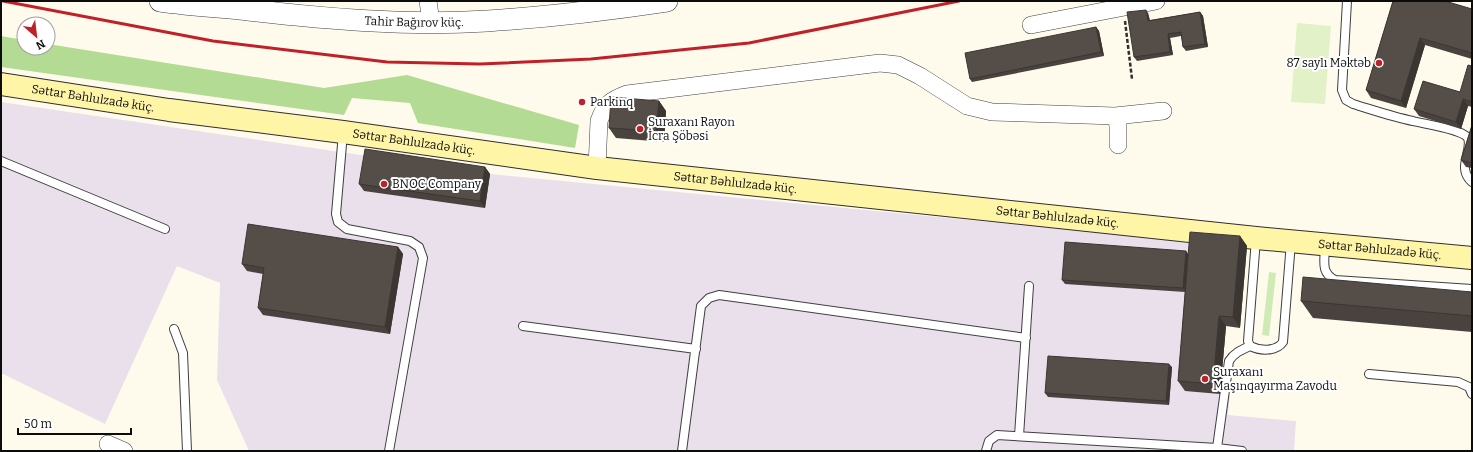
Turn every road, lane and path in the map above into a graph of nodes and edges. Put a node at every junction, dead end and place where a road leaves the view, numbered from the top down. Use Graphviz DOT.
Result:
graph roads {
  1 [pos="160,1"];
  2 [pos="428,1"];
  3 [pos="667,1"];
  4 [pos="1156,1"];
  5 [pos="1347,1"];
  6 [pos="231,5"];
  7 [pos="602,6"];
  8 [pos="1124,7"];
  9 [pos="431,22"];
  10 [pos="1031,26"];
  11 [pos="1132,79"];
  12 [pos="1,84"];
  13 [pos="1163,111"];
  14 [pos="1115,116"];
  15 [pos="343,132"];
  16 [pos="1118,145"];
  17 [pos="1,161"];
  18 [pos="597,168"];
  19 [pos="1472,182"];
  20 [pos="165,229"];
  21 [pos="1256,238"];
  22 [pos="1291,242"];
  23 [pos="1326,245"];
  24 [pos="1472,258"];
  25 [pos="1029,286"];
  26 [pos="1472,289"];
  27 [pos="523,326"];
  28 [pos="174,329"];
  29 [pos="1026,338"];
  30 [pos="1250,346"];
  31 [pos="696,349"];
  32 [pos="1369,374"];
  33 [pos="1472,394"];
  34 [pos="1019,436"];
  35 [pos="108,444"];
  36 [pos="1217,448"];
  37 [pos="124,451"];
  38 [pos="187,451"];
  39 [pos="389,451"];
  40 [pos="682,451"];
  41 [pos="986,451"];
  42 [pos="1242,451"];
  1 -- 6 [label="street, Tahir Bağırov küç."];
  2 -- 9 [label="street"];
  3 -- 7 [label="street, Tahir Bağırov küç."];
  4 -- 8 [label="street"];
  5 -- 19 [label="lane"];
  6 -- 9 [label="street, Tahir Bağırov küç."];
  7 -- 9 [label="street, Tahir Bağırov küç."];
  8 -- 10 [label="street"];
  8 -- 11 [label="path"];
  12 -- 15 [label="main road, Səttar Bəhlulzadə küç."];
  13 -- 14 [label="street"];
  14 -- 16 [label="street"];
  14 -- 18 [label="street"];
  15 -- 18 [label="main road, Səttar Bəhlulzadə küç."];
  15 -- 39 [label="lane"];
  17 -- 20 [label="lane"];
  18 -- 21 [label="main road, Səttar Bəhlulzadə küç."];
  21 -- 22 [label="main road, Səttar Bəhlulzadə küç."];
  21 -- 30 [label="lane"];
  22 -- 23 [label="main road, Səttar Bəhlulzadə küç."];
  22 -- 30 [label="lane"];
  23 -- 24 [label="main road, Səttar Bəhlulzadə küç."];
  23 -- 26 [label="lane"];
  25 -- 29 [label="lane"];
  27 -- 31 [label="lane"];
  28 -- 38 [label="lane"];
  29 -- 31 [label="lane"];
  29 -- 34 [label="lane"];
  30 -- 36 [label="lane"];
  31 -- 40 [label="lane"];
  32 -- 33 [label="lane"];
  34 -- 36 [label="lane"];
  34 -- 41 [label="lane"];
  35 -- 37 [label="street"];
  36 -- 42 [label="lane"];
}
